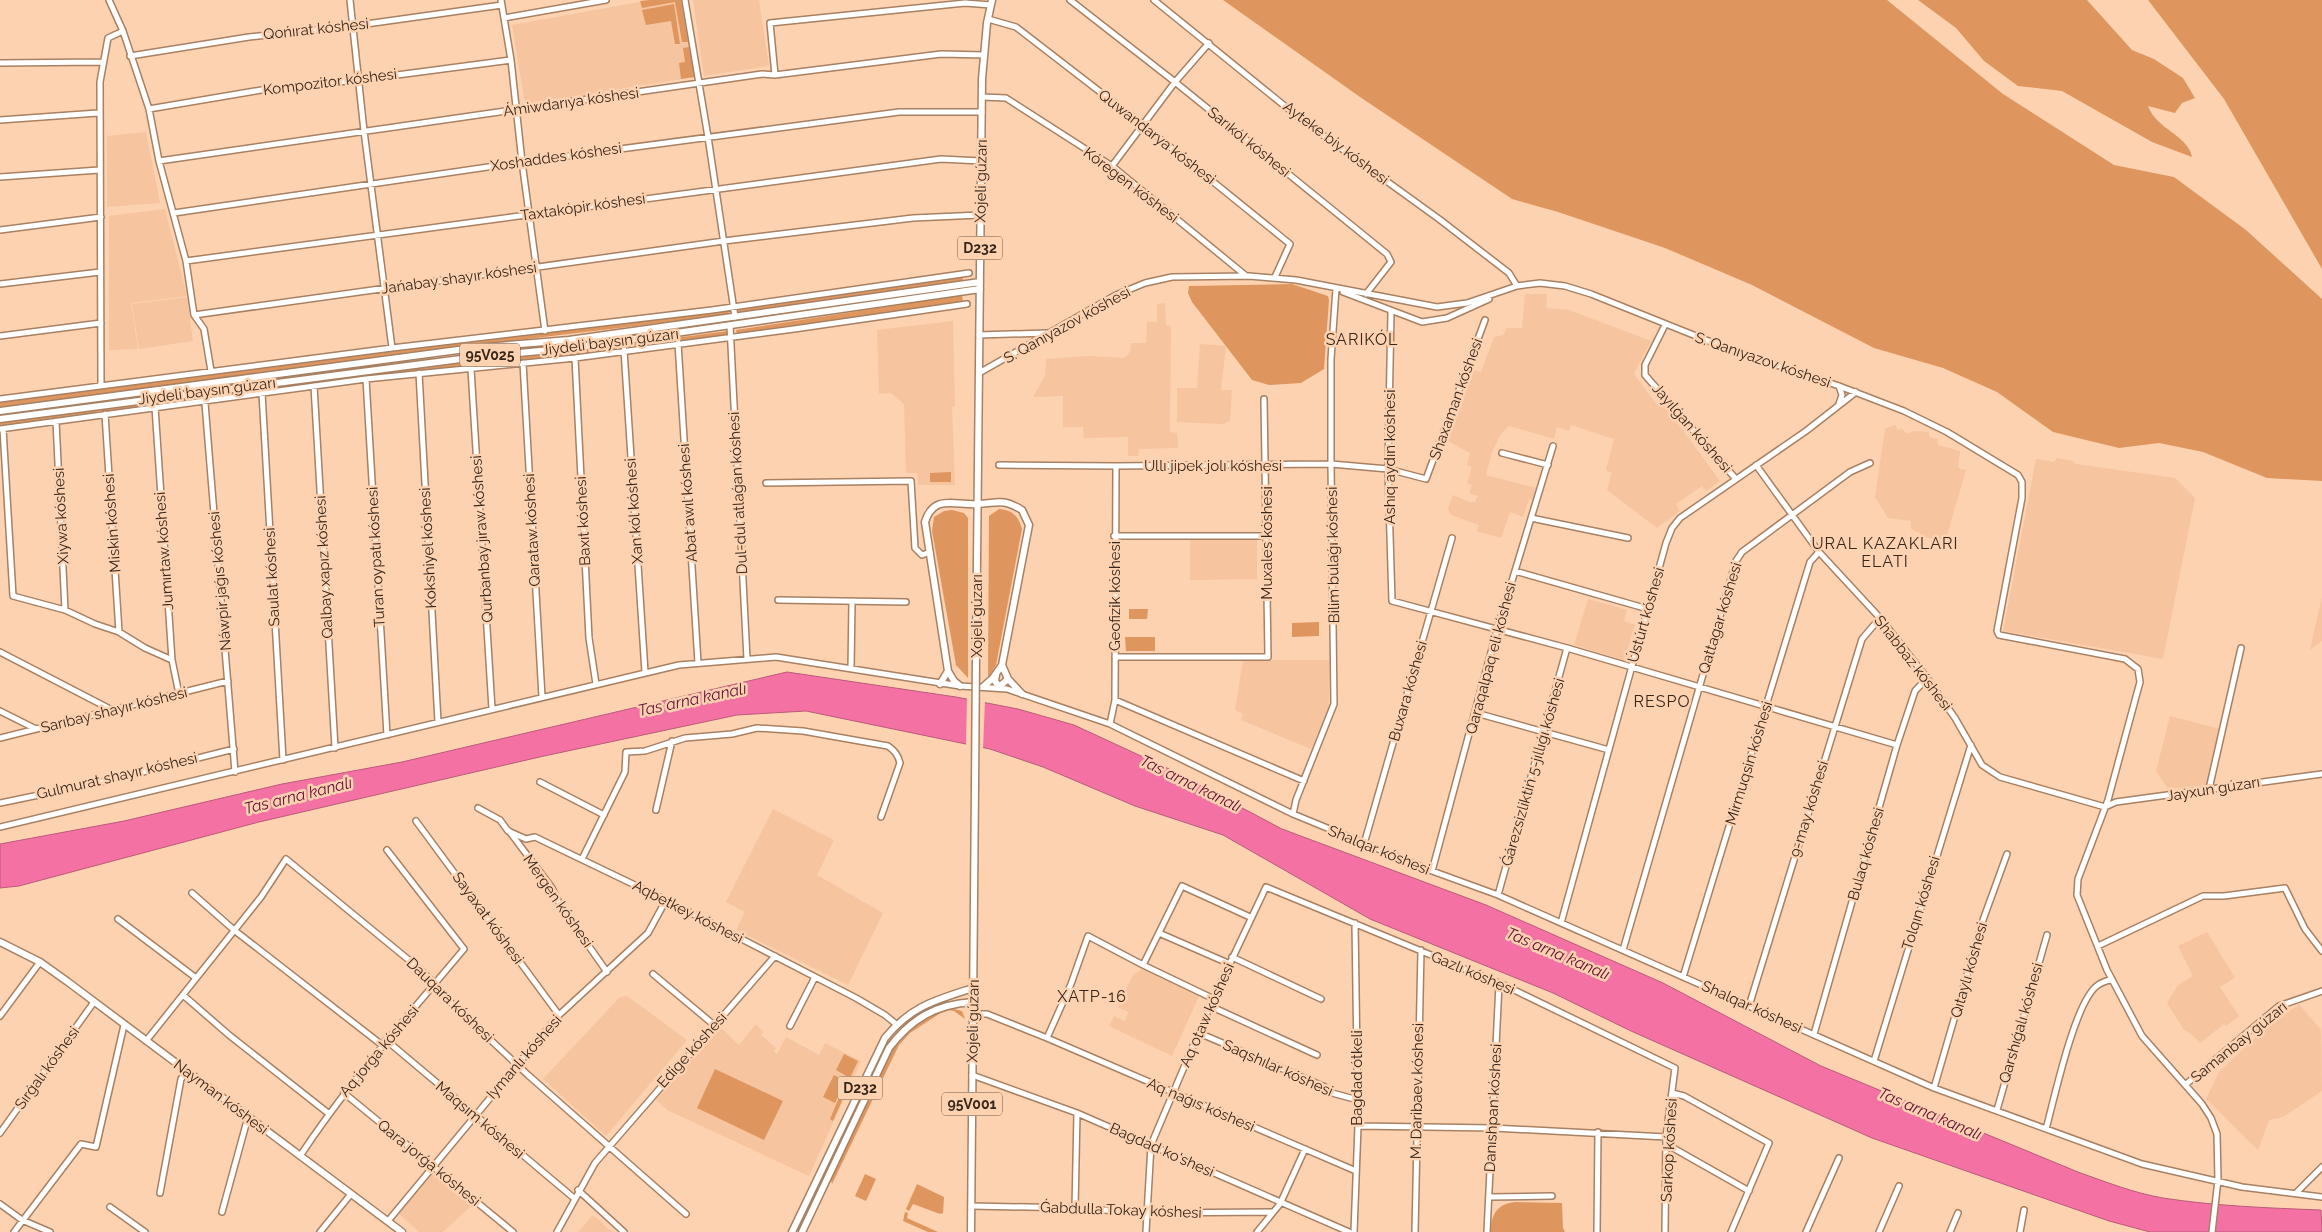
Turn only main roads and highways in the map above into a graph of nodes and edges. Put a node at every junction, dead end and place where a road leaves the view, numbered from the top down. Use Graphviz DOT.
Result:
graph roads {
  1 [pos="992,3"];
  2 [pos="980,286"];
  3 [pos="0,411"];
  4 [pos="0,418"];
  5 [pos="977,504"];
  6 [pos="1002,665"];
  7 [pos="948,671"];
  8 [pos="996,676"];
  9 [pos="1008,679"];
  10 [pos="940,684"];
  11 [pos="960,686"];
  12 [pos="984,686"];
  13 [pos="1022,694"];
  14 [pos="0,942"];
  15 [pos="973,988"];
  16 [pos="960,992"];
  17 [pos="973,1002"];
  18 [pos="962,1003"];
  19 [pos="816,1182"];
  20 [pos="824,1186"];
  21 [pos="402,1232"];
  22 [pos="792,1232"];
  23 [pos="802,1232"];
  24 [pos="971,1232"];
  1 -- 2 [label="main road, Xojeli gúzarı / D232"];
  2 -- 3 [label="main road, Jiydeli baysın gúzarı / 95V025"];
  2 -- 4 [label="main road, Jiydeli baysın gúzarı / 95V025"];
  2 -- 5 [label="main road, Xojeli gúzarı / D232"];
  5 -- 6 [label="main road"];
  5 -- 7 [label="main road"];
  5 -- 15 [label="main road, Xojeli gúzarı / D232, bridge"];
  6 -- 8 [label="main road"];
  6 -- 9 [label="main road"];
  7 -- 10 [label="main road"];
  7 -- 11 [label="main road"];
  8 -- 9 [label="main road"];
  8 -- 12 [label="main road"];
  9 -- 13 [label="main road"];
  14 -- 21 [label="main road, Nayman kóshesi"];
  15 -- 16 [label="main road, D232"];
  15 -- 17 [label="main road, Xojeli gúzarı / D232"];
  16 -- 18 [label="main road"];
  16 -- 19 [label="main road, D232"];
  17 -- 18 [label="main road, D232"];
  17 -- 24 [label="main road, Xojeli gúzarı / 95V001"];
  18 -- 20 [label="main road, D232"];
  19 -- 20 [label="main road"];
  19 -- 22 [label="main road, D232"];
  20 -- 23 [label="main road, D232"];
}
